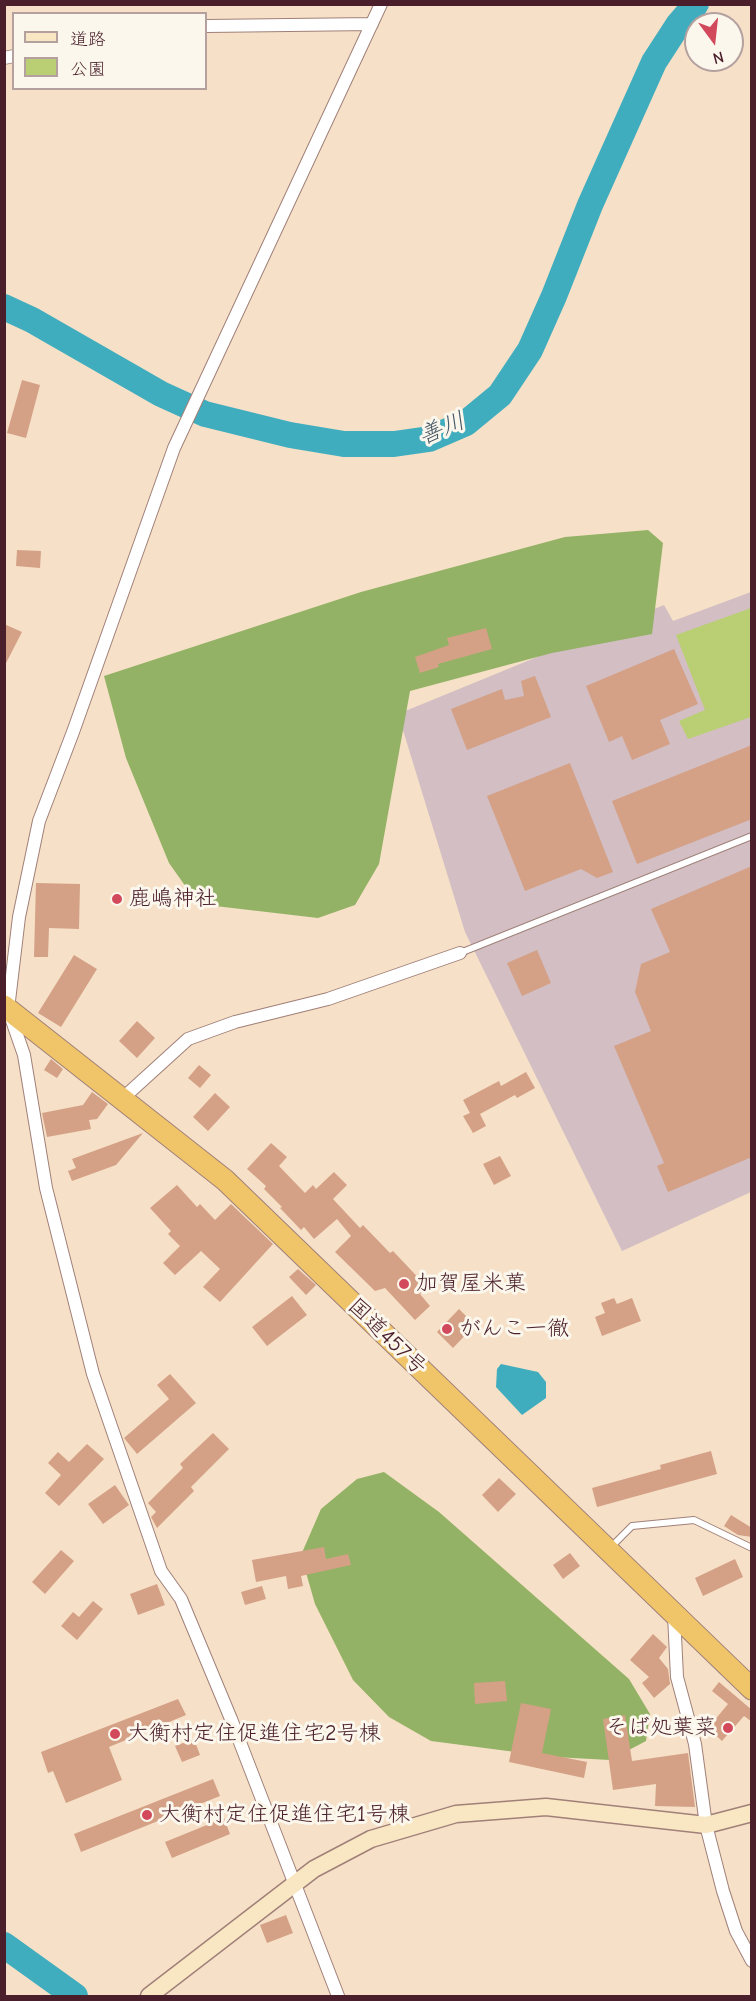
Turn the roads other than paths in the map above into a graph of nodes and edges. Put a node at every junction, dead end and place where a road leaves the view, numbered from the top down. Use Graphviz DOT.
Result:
graph roads {
  1 [pos="381,4"];
  2 [pos="372,24"];
  3 [pos="207,26"];
  4 [pos="752,836"];
  5 [pos="460,953"];
  6 [pos="7,1007"];
  7 [pos="122,1098"];
  8 [pos="752,1548"];
  9 [pos="607,1550"];
  10 [pos="674,1615"];
  11 [pos="752,1689"];
  12 [pos="752,1813"];
  13 [pos="706,1825"];
  14 [pos="294,1884"];
  15 [pos="752,1961"];
  16 [pos="149,1996"];
  17 [pos="338,1996"];
  1 -- 2 [label="street"];
  2 -- 3 [label="street"];
  2 -- 6 [label="street"];
  4 -- 5 [label="lane"];
  5 -- 7 [label="street"];
  6 -- 7 [label="highway, 国道457号"];
  6 -- 14 [label="street"];
  7 -- 9 [label="highway, 国道457号"];
  8 -- 9 [label="lane"];
  9 -- 10 [label="highway, 国道457号"];
  10 -- 11 [label="highway, 国道457号"];
  10 -- 13 [label="street"];
  12 -- 13 [label="street"];
  13 -- 14 [label="street"];
  13 -- 15 [label="street"];
  14 -- 16 [label="street"];
  14 -- 17 [label="street"];
}
